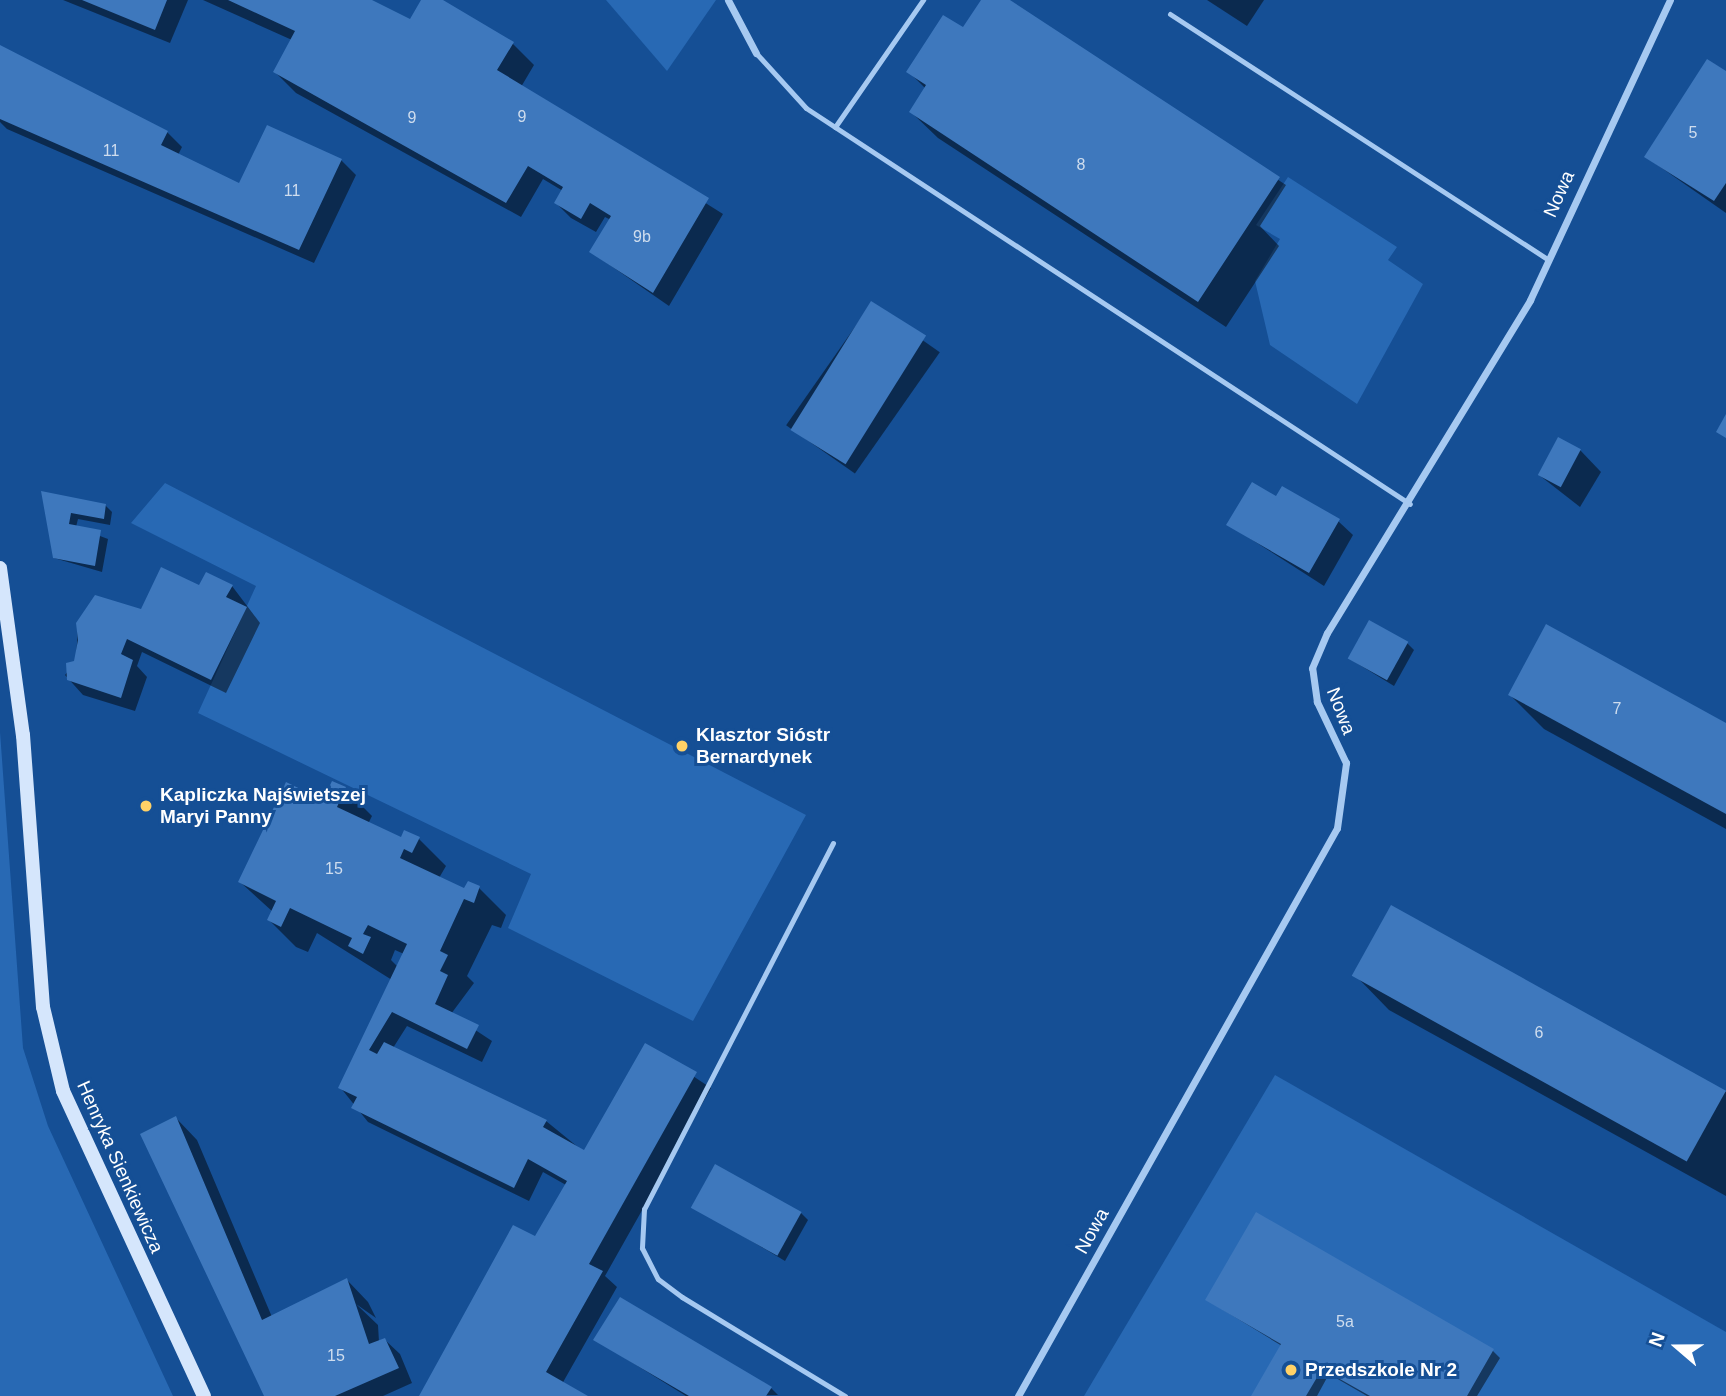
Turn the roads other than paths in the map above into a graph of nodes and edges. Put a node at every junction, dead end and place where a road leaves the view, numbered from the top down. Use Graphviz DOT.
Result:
graph roads {
  1 [pos="728,0"];
  2 [pos="923,0"];
  3 [pos="1670,0"];
  4 [pos="1170,14"];
  5 [pos="756,53"];
  6 [pos="835,127"];
  7 [pos="1547,259"];
  8 [pos="1409,503"];
  9 [pos="0,568"];
  10 [pos="833,843"];
  11 [pos="204,1396"];
  12 [pos="845,1396"];
  13 [pos="1018,1396"];
  1 -- 5 [label="street"];
  2 -- 6 [label="lane"];
  3 -- 7 [label="street, Nowa"];
  4 -- 7 [label="lane"];
  5 -- 6 [label="lane"];
  6 -- 8 [label="lane"];
  7 -- 8 [label="street, Nowa"];
  8 -- 13 [label="street, Nowa"];
  9 -- 11 [label="street, Henryka Sienkiewicza"];
  10 -- 12 [label="lane"];
}
